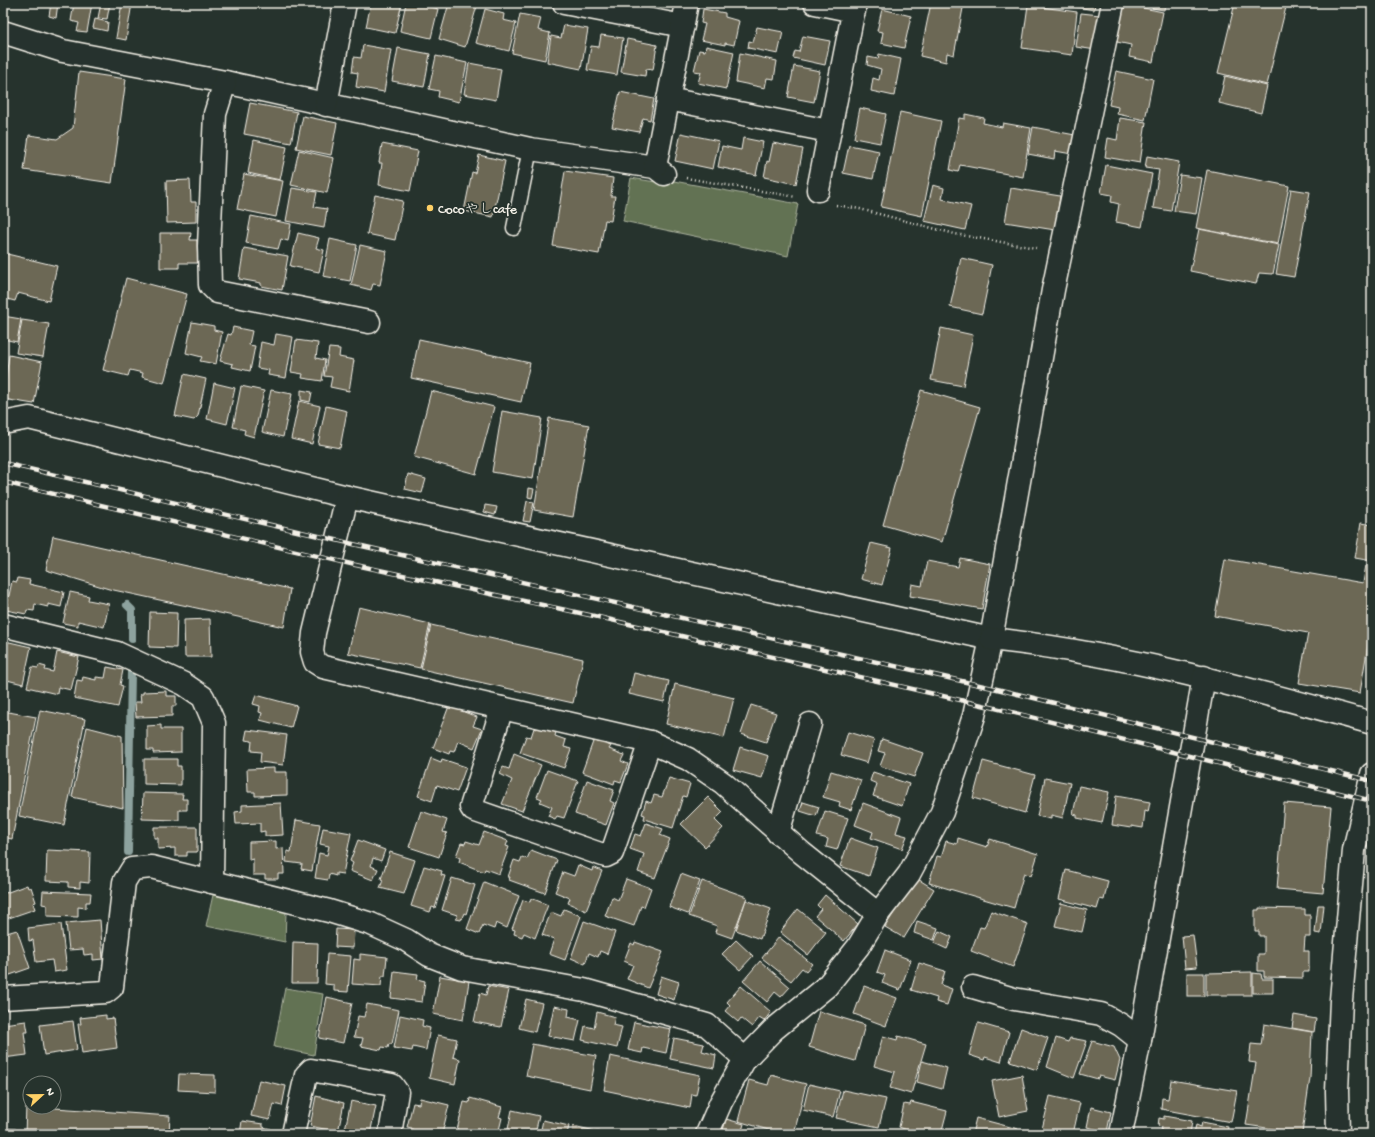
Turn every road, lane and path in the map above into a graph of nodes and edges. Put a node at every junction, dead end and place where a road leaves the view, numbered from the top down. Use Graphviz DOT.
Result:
graph roads {
  1 [pos="345,3"];
  2 [pos="564,3"];
  3 [pos="687,3"];
  4 [pos="815,3"];
  5 [pos="1113,3"];
  6 [pos="854,7"];
  7 [pos="683,26"];
  8 [pos="3,32"];
  9 [pos="225,82"];
  10 [pos="668,99"];
  11 [pos="326,105"];
  12 [pos="829,131"];
  13 [pos="530,149"];
  14 [pos="660,170"];
  15 [pos="823,197"];
  16 [pos="797,198"];
  17 [pos="514,228"];
  18 [pos="1062,252"];
  19 [pos="369,322"];
  20 [pos="3,423"];
  21 [pos="347,496"];
  22 [pos="3,625"];
  23 [pos="991,638"];
  24 [pos="1204,677"];
  25 [pos="502,708"];
  26 [pos="810,724"];
  27 [pos="1372,724"];
  28 [pos="650,742"];
  29 [pos="1372,774"];
  30 [pos="778,833"];
  31 [pos="212,882"];
  32 [pos="878,914"];
  33 [pos="973,987"];
  34 [pos="3,998"];
  35 [pos="1140,1040"];
  36 [pos="745,1059"];
  37 [pos="293,1134"];
  38 [pos="390,1134"];
  39 [pos="707,1134"];
  40 [pos="1121,1134"];
  41 [pos="1338,1134"];
  1 -- 11 [label="street"];
  2 -- 7 [label="street"];
  3 -- 7 [label="street"];
  4 -- 6 [label="street"];
  5 -- 18 [label="street"];
  6 -- 12 [label="street"];
  7 -- 10 [label="street"];
  8 -- 9 [label="street"];
  9 -- 11 [label="street"];
  9 -- 19 [label="street"];
  10 -- 12 [label="street"];
  10 -- 14 [label="street"];
  11 -- 13 [label="street"];
  12 -- 15 [label="street"];
  13 -- 14 [label="street"];
  13 -- 17 [label="lane"];
  14 -- 16 [label="path"];
  15 -- 18 [label="path"];
  18 -- 23 [label="street"];
  20 -- 21 [label="street"];
  21 -- 23 [label="street"];
  21 -- 25 [label="street"];
  22 -- 31 [label="street"];
  23 -- 24 [label="street"];
  23 -- 32 [label="street"];
  24 -- 27 [label="street"];
  24 -- 35 [label="street"];
  25 -- 28 [label="street"];
  25 -- 28 [label="street"];
  26 -- 30 [label="street"];
  28 -- 30 [label="street"];
  29 -- 41 [label="street"];
  30 -- 32 [label="street"];
  31 -- 34 [label="street"];
  31 -- 36 [label="street"];
  32 -- 36 [label="street"];
  33 -- 35 [label="street"];
  35 -- 40 [label="street"];
  36 -- 39 [label="street"];
  37 -- 38 [label="street"];
}
